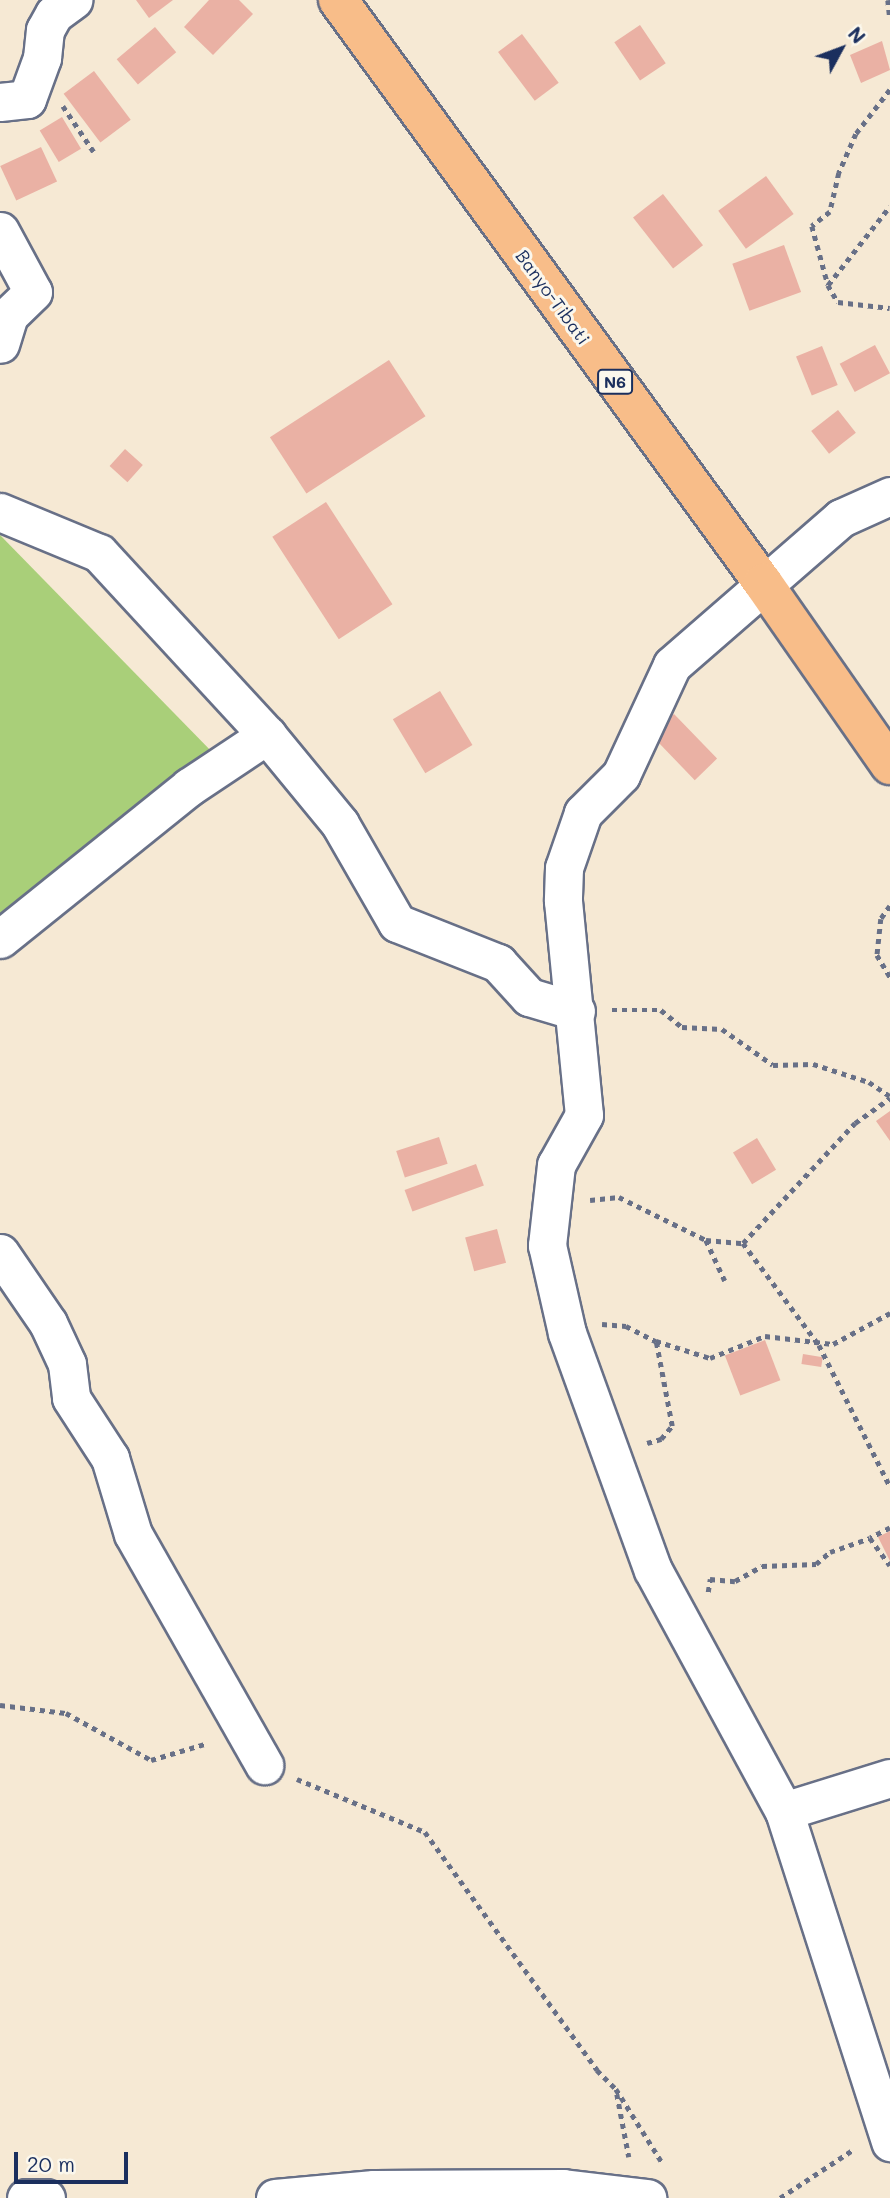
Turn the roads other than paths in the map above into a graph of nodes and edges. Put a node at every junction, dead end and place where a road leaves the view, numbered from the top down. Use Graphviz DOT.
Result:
graph roads {
  1 [pos="74,0"];
  2 [pos="338,0"];
  3 [pos="0,102"];
  4 [pos="0,232"];
  5 [pos="0,344"];
  6 [pos="890,496"];
  7 [pos="0,512"];
  8 [pos="763,583"];
  9 [pos="267,735"];
  10 [pos="890,765"];
  11 [pos="0,939"];
  12 [pos="576,1011"];
  13 [pos="0,1252"];
  14 [pos="264,1765"];
  15 [pos="890,1778"];
  16 [pos="784,1811"];
  17 [pos="889,2135"];
  18 [pos="651,2190"];
  19 [pos="26,2198"];
  20 [pos="46,2198"];
  21 [pos="275,2198"];
  1 -- 3 [label="street"];
  2 -- 8 [label="highway, Banyo-Tibati / N6"];
  4 -- 5 [label="street"];
  6 -- 8 [label="street"];
  7 -- 9 [label="street"];
  8 -- 10 [label="highway, Banyo-Tibati / N6"];
  8 -- 12 [label="street"];
  9 -- 11 [label="street"];
  9 -- 12 [label="street"];
  12 -- 16 [label="street"];
  13 -- 14 [label="street"];
  15 -- 16 [label="street"];
  16 -- 17 [label="street"];
  18 -- 21 [label="street"];
  19 -- 20 [label="street"];
}
